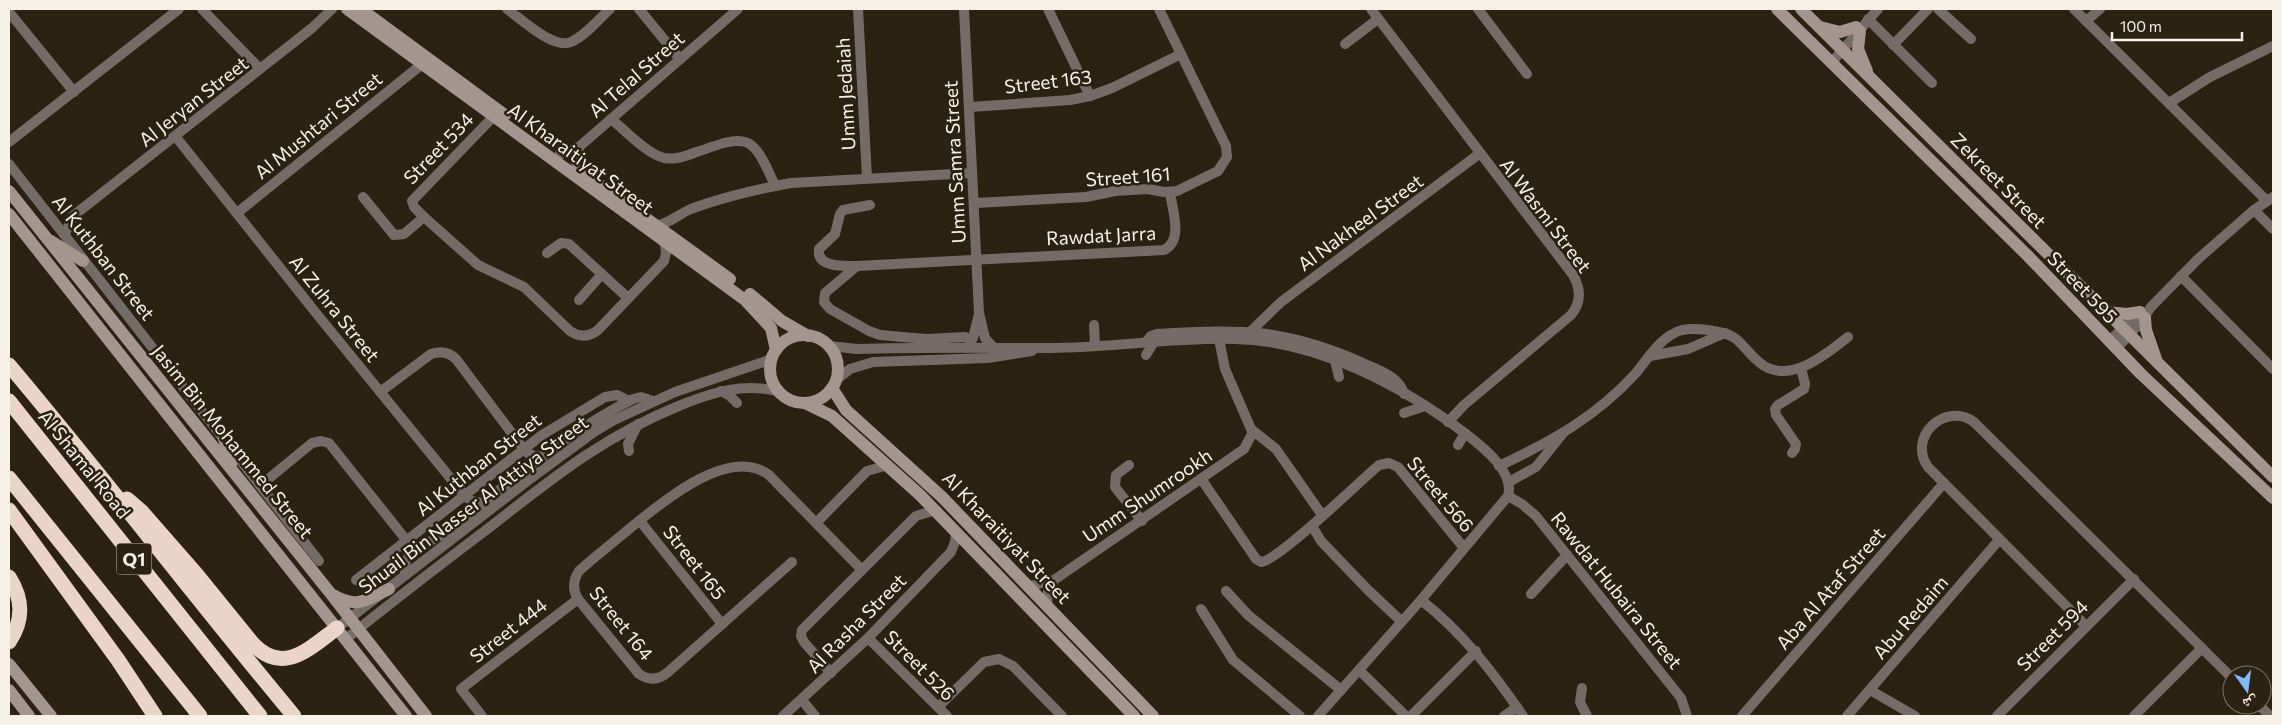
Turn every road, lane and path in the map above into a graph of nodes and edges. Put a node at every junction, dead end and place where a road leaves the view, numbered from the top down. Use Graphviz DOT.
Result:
graph roads {
  1 [pos="179,9"];
  2 [pos="202,9"];
  3 [pos="332,9"];
  4 [pos="346,9"];
  5 [pos="361,9"];
  6 [pos="507,9"];
  7 [pos="610,9"];
  8 [pos="639,9"];
  9 [pos="738,9"];
  10 [pos="858,9"];
  11 [pos="964,9"];
  12 [pos="1048,9"];
  13 [pos="1371,9"];
  14 [pos="1478,9"];
  15 [pos="1777,9"];
  16 [pos="1800,9"];
  17 [pos="1878,9"];
  18 [pos="1928,9"];
  19 [pos="1938,9"];
  20 [pos="2074,9"];
  21 [pos="2100,9"];
  22 [pos="1162,10"];
  23 [pos="9,12"];
  24 [pos="1378,19"];
  25 [pos="2086,20"];
  26 [pos="1863,25"];
  27 [pos="1818,26"];
  28 [pos="1971,39"];
  29 [pos="1345,44"];
  30 [pos="1893,45"];
  31 [pos="2273,46"];
  32 [pos="1840,48"];
  33 [pos="1181,54"];
  34 [pos="680,59"];
  35 [pos="1829,60"];
  36 [pos="421,64"];
  37 [pos="260,69"];
  38 [pos="1527,74"];
  39 [pos="1872,80"];
  40 [pos="1932,83"];
  41 [pos="74,92"];
  42 [pos="1090,96"];
  43 [pos="2169,103"];
  44 [pos="970,107"];
  45 [pos="493,117"];
  46 [pos="611,119"];
  47 [pos="176,136"];
  48 [pos="9,141"];
  49 [pos="580,146"];
  50 [pos="1479,154"];
  51 [pos="559,155"];
  52 [pos="9,164"];
  53 [pos="576,168"];
  54 [pos="972,174"];
  55 [pos="866,178"];
  56 [pos="775,186"];
  57 [pos="9,191"];
  58 [pos="1170,192"];
  59 [pos="363,197"];
  60 [pos="2270,199"];
  61 [pos="975,203"];
  62 [pos="870,205"];
  63 [pos="2254,210"];
  64 [pos="237,213"];
  65 [pos="9,214"];
  66 [pos="73,216"];
  67 [pos="680,216"];
  68 [pos="424,217"];
  69 [pos="54,220"];
  70 [pos="656,226"];
  71 [pos="2273,229"];
  72 [pos="65,234"];
  73 [pos="47,240"];
  74 [pos="671,242"];
  75 [pos="547,253"];
  76 [pos="684,257"];
  77 [pos="976,260"];
  78 [pos="83,261"];
  79 [pos="664,261"];
  80 [pos="857,266"];
  81 [pos="602,274"];
  82 [pos="2181,276"];
  83 [pos="628,298"];
  84 [pos="578,300"];
  85 [pos="2106,312"];
  86 [pos="2145,312"];
  87 [pos="979,313"];
  88 [pos="1263,320"];
  89 [pos="1094,325"];
  90 [pos="1251,331"];
  91 [pos="2126,332"];
  92 [pos="1726,333"];
  93 [pos="808,336"];
  94 [pos="892,336"];
  95 [pos="1266,337"];
  96 [pos="1848,337"];
  97 [pos="1219,339"];
  98 [pos="966,342"];
  99 [pos="1150,342"];
  100 [pos="945,343"];
  101 [pos="1095,345"];
  102 [pos="2113,345"];
  103 [pos="829,346"];
  104 [pos="994,347"];
  105 [pos="892,348"];
  106 [pos="1050,348"];
  107 [pos="774,354"];
  108 [pos="1146,355"];
  109 [pos="1650,356"];
  110 [pos="1335,361"];
  111 [pos="2271,363"];
  112 [pos="2158,364"];
  113 [pos="9,365"];
  114 [pos="1801,368"];
  115 [pos="1339,378"];
  116 [pos="834,384"];
  117 [pos="721,391"];
  118 [pos="380,392"];
  119 [pos="780,392"];
  120 [pos="1404,394"];
  121 [pos="9,401"];
  122 [pos="629,401"];
  123 [pos="653,401"];
  124 [pos="736,403"];
  125 [pos="805,403"];
  126 [pos="1425,406"];
  127 [pos="1404,413"];
  128 [pos="1448,422"];
  129 [pos="638,424"];
  130 [pos="1253,432"];
  131 [pos="1565,432"];
  132 [pos="1465,433"];
  133 [pos="222,435"];
  134 [pos="1458,445"];
  135 [pos="871,449"];
  136 [pos="525,450"];
  137 [pos="629,451"];
  138 [pos="1792,453"];
  139 [pos="543,457"];
  140 [pos="1491,457"];
  141 [pos="888,465"];
  142 [pos="1128,465"];
  143 [pos="1482,465"];
  144 [pos="1499,466"];
  145 [pos="232,469"];
  146 [pos="526,469"];
  147 [pos="867,471"];
  148 [pos="2273,477"];
  149 [pos="9,478"];
  150 [pos="1202,480"];
  151 [pos="1509,482"];
  152 [pos="1944,483"];
  153 [pos="261,485"];
  154 [pos="111,488"];
  155 [pos="920,495"];
  156 [pos="1508,496"];
  157 [pos="466,498"];
  158 [pos="2273,498"];
  159 [pos="483,503"];
  160 [pos="9,510"];
  161 [pos="936,510"];
  162 [pos="1322,515"];
  163 [pos="467,516"];
  164 [pos="916,516"];
  165 [pos="640,521"];
  166 [pos="1142,521"];
  167 [pos="817,522"];
  168 [pos="1312,526"];
  169 [pos="956,531"];
  170 [pos="1999,540"];
  171 [pos="408,542"];
  172 [pos="422,546"];
  173 [pos="972,547"];
  174 [pos="1464,548"];
  175 [pos="951,552"];
  176 [pos="1567,555"];
  177 [pos="409,556"];
  178 [pos="319,561"];
  179 [pos="792,562"];
  180 [pos="862,570"];
  181 [pos="406,575"];
  182 [pos="9,577"];
  183 [pos="2134,579"];
  184 [pos="356,580"];
  185 [pos="1054,580"];
  186 [pos="1030,586"];
  187 [pos="388,589"];
  188 [pos="1226,591"];
  189 [pos="331,594"];
  190 [pos="1531,594"];
  191 [pos="578,599"];
  192 [pos="1421,600"];
  193 [pos="1048,605"];
  194 [pos="1201,609"];
  195 [pos="1401,621"];
  196 [pos="354,624"];
  197 [pos="722,624"];
  198 [pos="2086,626"];
  199 [pos="342,634"];
  200 [pos="1075,634"];
  201 [pos="868,638"];
  202 [pos="9,642"];
  203 [pos="1065,644"];
  204 [pos="2202,648"];
  205 [pos="1476,651"];
  206 [pos="118,660"];
  207 [pos="9,664"];
  208 [pos="2222,668"];
  209 [pos="1359,670"];
  210 [pos="831,673"];
  211 [pos="1114,675"];
  212 [pos="1103,684"];
  213 [pos="1582,688"];
  214 [pos="1340,690"];
  215 [pos="1870,690"];
  216 [pos="10,692"];
  217 [pos="1133,695"];
  218 [pos="802,700"];
  219 [pos="1123,705"];
  220 [pos="938,707"];
  221 [pos="1520,712"];
  222 [pos="29,716"];
  223 [pos="51,716"];
  224 [pos="155,716"];
  225 [pos="164,716"];
  226 [pos="200,716"];
  227 [pos="260,716"];
  228 [pos="294,716"];
  229 [pos="406,716"];
  230 [pos="426,716"];
  231 [pos="482,716"];
  232 [pos="783,716"];
  233 [pos="815,716"];
  234 [pos="947,716"];
  235 [pos="1062,716"];
  236 [pos="1134,716"];
  237 [pos="1153,716"];
  238 [pos="1300,716"];
  239 [pos="1318,716"];
  240 [pos="1406,716"];
  241 [pos="1411,716"];
  242 [pos="1504,716"];
  243 [pos="1587,716"];
  244 [pos="1687,716"];
  245 [pos="1742,716"];
  246 [pos="1847,716"];
  247 [pos="1915,716"];
  248 [pos="1997,716"];
  249 [pos="2134,716"];
  1 -- 41 [label="street"];
  2 -- 37 [label="street"];
  3 -- 37 [label="street, Al Jeryan Street"];
  4 -- 36 [label="street, Al Kharaitiyat Street"];
  5 -- 51 [label="street, Al Kharaitiyat Street"];
  6 -- 7 [label="street"];
  8 -- 34 [label="street"];
  9 -- 34 [label="street, Al Telal Street"];
  10 -- 55 [label="street, Umm Jedaiah"];
  11 -- 44 [label="street, Umm Samra Street"];
  12 -- 42 [label="street"];
  13 -- 24 [label="street, Al Wasmi Street"];
  14 -- 38 [label="street"];
  15 -- 35 [label="street"];
  16 -- 27 [label="street, Zekreet Street"];
  17 -- 26 [label="street"];
  18 -- 30 [label="street"];
  19 -- 28 [label="street"];
  20 -- 25 [label="street"];
  21 -- 25 [label="street"];
  22 -- 33 [label="street, Street 161"];
  23 -- 41 [label="street"];
  24 -- 29 [label="street"];
  24 -- 50 [label="street, Al Wasmi Street"];
  25 -- 43 [label="street"];
  26 -- 27 [label="street"];
  26 -- 30 [label="street"];
  26 -- 32 [label="street"];
  26 -- 39 [label="street"];
  27 -- 32 [label="street, Zekreet Street"];
  30 -- 40 [label="street"];
  31 -- 43 [label="street"];
  32 -- 35 [label="street"];
  32 -- 39 [label="street, Zekreet Street"];
  33 -- 42 [label="street, Street 163"];
  33 -- 58 [label="street, Street 161"];
  34 -- 46 [label="street, Al Telal Street"];
  35 -- 102 [label="street, Street 595"];
  36 -- 45 [label="street, Al Kharaitiyat Street"];
  36 -- 64 [label="street, Al Mushtari Street"];
  37 -- 47 [label="street, Al Jeryan Street"];
  39 -- 85 [label="street, Zekreet Street"];
  41 -- 48 [label="street"];
  42 -- 44 [label="street, Street 163"];
  43 -- 60 [label="street"];
  44 -- 54 [label="street, Umm Samra Street"];
  45 -- 68 [label="street, Street 534"];
  45 -- 74 [label="street, Al Kharaitiyat Street"];
  46 -- 49 [label="street, Al Telal Street"];
  46 -- 56 [label="street"];
  47 -- 64 [label="street, Al Zuhra Street"];
  47 -- 66 [label="street, Al Jeryan Street"];
  49 -- 51 [label="street, Al Telal Street"];
  49 -- 53 [label="street"];
  50 -- 88 [label="street, Al Nakheel Street"];
  50 -- 128 [label="street, Al Wasmi Street"];
  51 -- 53 [label="street, Al Kharaitiyat Street"];
  52 -- 69 [label="street, Al Kuthban Street"];
  53 -- 70 [label="street, Al Kharaitiyat Street"];
  54 -- 55 [label="street"];
  54 -- 61 [label="street, Umm Samra Street"];
  55 -- 56 [label="street"];
  56 -- 67 [label="street"];
  57 -- 73 [label="street, Jasim Bin Mohammed Street"];
  58 -- 61 [label="street, Street 161"];
  58 -- 77 [label="street, Rawdat Jarra"];
  59 -- 68 [label="street"];
  60 -- 63 [label="street"];
  61 -- 77 [label="street, Umm Samra Street"];
  62 -- 80 [label="street, Rawdat Jarra"];
  63 -- 71 [label="street"];
  63 -- 82 [label="street"];
  64 -- 118 [label="street, Al Zuhra Street"];
  65 -- 199 [label="street, Jasim Bin Mohammed Street"];
  66 -- 69 [label="street, Al Jeryan Street"];
  66 -- 72 [label="street, Al Jeryan Street"];
  67 -- 70 [label="street"];
  67 -- 74 [label="street"];
  68 -- 83 [label="street, Street 534"];
  69 -- 72 [label="street, Al Kuthban Street"];
  70 -- 74 [label="street, Al Kharaitiyat Street"];
  72 -- 78 [label="street, Al Kuthban Street"];
  73 -- 78 [label="street"];
  73 -- 145 [label="street, Jasim Bin Mohammed Street"];
  74 -- 76 [label="street, Al Kharaitiyat Street"];
  74 -- 79 [label="street"];
  74 -- 93 [label="street, Al Kharaitiyat Street"];
  75 -- 81 [label="street"];
  76 -- 79 [label="street"];
  76 -- 107 [label="street, Al Kharaitiyat Street"];
  77 -- 80 [label="street, Rawdat Jarra"];
  77 -- 87 [label="street, Umm Samra Street"];
  78 -- 133 [label="street, Al Kuthban Street"];
  79 -- 83 [label="street, Street 534"];
  80 -- 94 [label="street"];
  81 -- 83 [label="street"];
  81 -- 84 [label="street"];
  82 -- 86 [label="street"];
  82 -- 111 [label="street"];
  85 -- 86 [label="street"];
  85 -- 91 [label="street, Zekreet Street"];
  86 -- 91 [label="street"];
  86 -- 112 [label="street"];
  87 -- 98 [label="street, Umm Samra Street"];
  87 -- 104 [label="street, Umm Samra Street"];
  88 -- 90 [label="street, Al Nakheel Street"];
  88 -- 95 [label="street"];
  89 -- 101 [label="street"];
  90 -- 95 [label="street"];
  90 -- 99 [label="street"];
  91 -- 102 [label="street"];
  91 -- 112 [label="street, Street 595"];
  92 -- 109 [label="street"];
  92 -- 109 [label="street"];
  92 -- 114 [label="street"];
  93 -- 103 [label="street"];
  93 -- 107 [label="street"];
  94 -- 100 [label="street"];
  94 -- 105 [label="street"];
  95 -- 97 [label="street"];
  95 -- 110 [label="street"];
  95 -- 120 [label="street"];
  96 -- 114 [label="street"];
  97 -- 99 [label="street"];
  97 -- 130 [label="street"];
  98 -- 100 [label="street"];
  98 -- 104 [label="street"];
  99 -- 101 [label="street"];
  99 -- 108 [label="street"];
  100 -- 105 [label="street"];
  101 -- 106 [label="street"];
  102 -- 158 [label="street"];
  103 -- 105 [label="street"];
  103 -- 116 [label="street"];
  104 -- 106 [label="street"];
  106 -- 116 [label="street"];
  107 -- 119 [label="street"];
  107 -- 123 [label="street, Shuail Bin Nasser Al Attiya Street"];
  109 -- 131 [label="street"];
  110 -- 115 [label="street"];
  110 -- 120 [label="street"];
  112 -- 148 [label="street"];
  113 -- 154 [label="highway"];
  114 -- 138 [label="street"];
  116 -- 125 [label="street"];
  116 -- 186 [label="street, Al Kharaitiyat Street"];
  117 -- 119 [label="street, Shuail Bin Nasser Al Attiya Street"];
  117 -- 124 [label="street"];
  117 -- 129 [label="street, Shuail Bin Nasser Al Attiya Street"];
  118 -- 136 [label="street"];
  118 -- 157 [label="street, Al Zuhra Street"];
  119 -- 125 [label="street"];
  120 -- 126 [label="street"];
  121 -- 227 [label="highway, Al Shamal Road / Q1"];
  122 -- 123 [label="street, Al Kuthban Street"];
  122 -- 136 [label="street, Al Kuthban Street"];
  122 -- 139 [label="street"];
  123 -- 181 [label="street, Shuail Bin Nasser Al Attiya Street"];
  125 -- 135 [label="street, Al Kharaitiyat Street"];
  126 -- 127 [label="street"];
  126 -- 128 [label="street"];
  128 -- 132 [label="street"];
  129 -- 137 [label="street"];
  129 -- 196 [label="street, Shuail Bin Nasser Al Attiya Street"];
  130 -- 150 [label="street, Umm Shumrookh"];
  130 -- 162 [label="street"];
  131 -- 144 [label="street"];
  131 -- 151 [label="street"];
  132 -- 134 [label="street"];
  132 -- 140 [label="street"];
  133 -- 145 [label="street"];
  133 -- 153 [label="street, Al Kuthban Street"];
  135 -- 141 [label="street, Al Kharaitiyat Street"];
  135 -- 147 [label="street"];
  136 -- 139 [label="street"];
  136 -- 146 [label="street"];
  136 -- 157 [label="street, Al Kuthban Street"];
  139 -- 146 [label="street"];
  140 -- 143 [label="street"];
  140 -- 144 [label="street"];
  141 -- 147 [label="street"];
  141 -- 155 [label="street, Al Kharaitiyat Street"];
  142 -- 166 [label="street"];
  144 -- 151 [label="street"];
  145 -- 189 [label="street, Jasim Bin Mohammed Street"];
  146 -- 159 [label="street"];
  147 -- 167 [label="street"];
  149 -- 226 [label="highway, Q1"];
  150 -- 166 [label="street, Umm Shumrookh"];
  150 -- 168 [label="street"];
  151 -- 156 [label="street"];
  152 -- 170 [label="street"];
  152 -- 183 [label="street"];
  152 -- 245 [label="street, Aba Al Ataf Street"];
  153 -- 171 [label="street"];
  153 -- 178 [label="street, Al Kuthban Street"];
  154 -- 199 [label="highway"];
  154 -- 228 [label="highway"];
  155 -- 161 [label="street, Al Kharaitiyat Street"];
  155 -- 164 [label="street"];
  156 -- 174 [label="street"];
  156 -- 176 [label="street, Rawdat Hubaira Street"];
  157 -- 159 [label="street"];
  157 -- 163 [label="street"];
  157 -- 171 [label="street, Al Kuthban Street"];
  159 -- 163 [label="street"];
  160 -- 206 [label="highway"];
  161 -- 164 [label="street"];
  161 -- 169 [label="street, Al Kharaitiyat Street"];
  162 -- 168 [label="street"];
  162 -- 174 [label="street, Street 566"];
  163 -- 172 [label="street"];
  164 -- 180 [label="street"];
  165 -- 167 [label="street, Street 164"];
  165 -- 191 [label="street, Street 164"];
  165 -- 197 [label="street, Street 165"];
  166 -- 185 [label="street, Umm Shumrookh"];
  167 -- 180 [label="street, Street 164"];
  168 -- 195 [label="street"];
  169 -- 173 [label="street, Al Kharaitiyat Street"];
  169 -- 175 [label="street"];
  170 -- 198 [label="street"];
  170 -- 215 [label="street, Abu Redaim"];
  171 -- 172 [label="street"];
  171 -- 177 [label="street"];
  171 -- 184 [label="street, Al Kuthban Street"];
  172 -- 177 [label="street"];
  173 -- 175 [label="street"];
  173 -- 203 [label="street, Al Kharaitiyat Street"];
  174 -- 192 [label="street"];
  175 -- 201 [label="street, Al Rasha Street"];
  176 -- 190 [label="street"];
  176 -- 244 [label="street, Rawdat Hubaira Street"];
  177 -- 181 [label="street"];
  179 -- 197 [label="street, Street 164"];
  180 -- 210 [label="street"];
  181 -- 187 [label="street, Shuail Bin Nasser Al Attiya Street"];
  182 -- 202 [label="highway"];
  183 -- 198 [label="street, Street 594"];
  183 -- 204 [label="street"];
  185 -- 186 [label="street, Umm Shumrookh"];
  185 -- 193 [label="street"];
  186 -- 193 [label="street, Al Kharaitiyat Street"];
  187 -- 189 [label="street"];
  187 -- 196 [label="street, Shuail Bin Nasser Al Attiya Street"];
  188 -- 214 [label="street"];
  189 -- 196 [label="street, Jasim Bin Mohammed Street"];
  191 -- 197 [label="street, Street 164"];
  191 -- 231 [label="street, Street 444"];
  192 -- 195 [label="street"];
  192 -- 205 [label="street"];
  193 -- 200 [label="street, Al Kharaitiyat Street"];
  194 -- 238 [label="street"];
  195 -- 209 [label="street"];
  196 -- 199 [label="street, Shuail Bin Nasser Al Attiya Street"];
  196 -- 230 [label="street, Jasim Bin Mohammed Street"];
  198 -- 248 [label="street, Street 594"];
  199 -- 229 [label="street, Jasim Bin Mohammed Street"];
  200 -- 203 [label="street"];
  200 -- 211 [label="street, Al Kharaitiyat Street"];
  201 -- 210 [label="street, Al Rasha Street"];
  201 -- 220 [label="street, Street 526"];
  203 -- 212 [label="street, Al Kharaitiyat Street"];
  204 -- 208 [label="street"];
  204 -- 249 [label="street"];
  205 -- 221 [label="street"];
  205 -- 241 [label="street"];
  206 -- 224 [label="highway"];
  206 -- 225 [label="highway"];
  207 -- 223 [label="street"];
  209 -- 214 [label="street"];
  209 -- 240 [label="street"];
  210 -- 218 [label="street, Al Rasha Street"];
  211 -- 212 [label="street"];
  211 -- 217 [label="street, Al Kharaitiyat Street"];
  212 -- 219 [label="street, Al Kharaitiyat Street"];
  213 -- 243 [label="street"];
  214 -- 239 [label="street"];
  215 -- 246 [label="street, Abu Redaim"];
  215 -- 247 [label="street"];
  216 -- 222 [label="street"];
  217 -- 219 [label="street"];
  217 -- 237 [label="street, Al Kharaitiyat Street"];
  218 -- 232 [label="street, Al Rasha Street"];
  218 -- 233 [label="street"];
  219 -- 236 [label="street, Al Kharaitiyat Street"];
  220 -- 234 [label="street, Street 526"];
  220 -- 235 [label="street"];
  221 -- 242 [label="street"];
}
